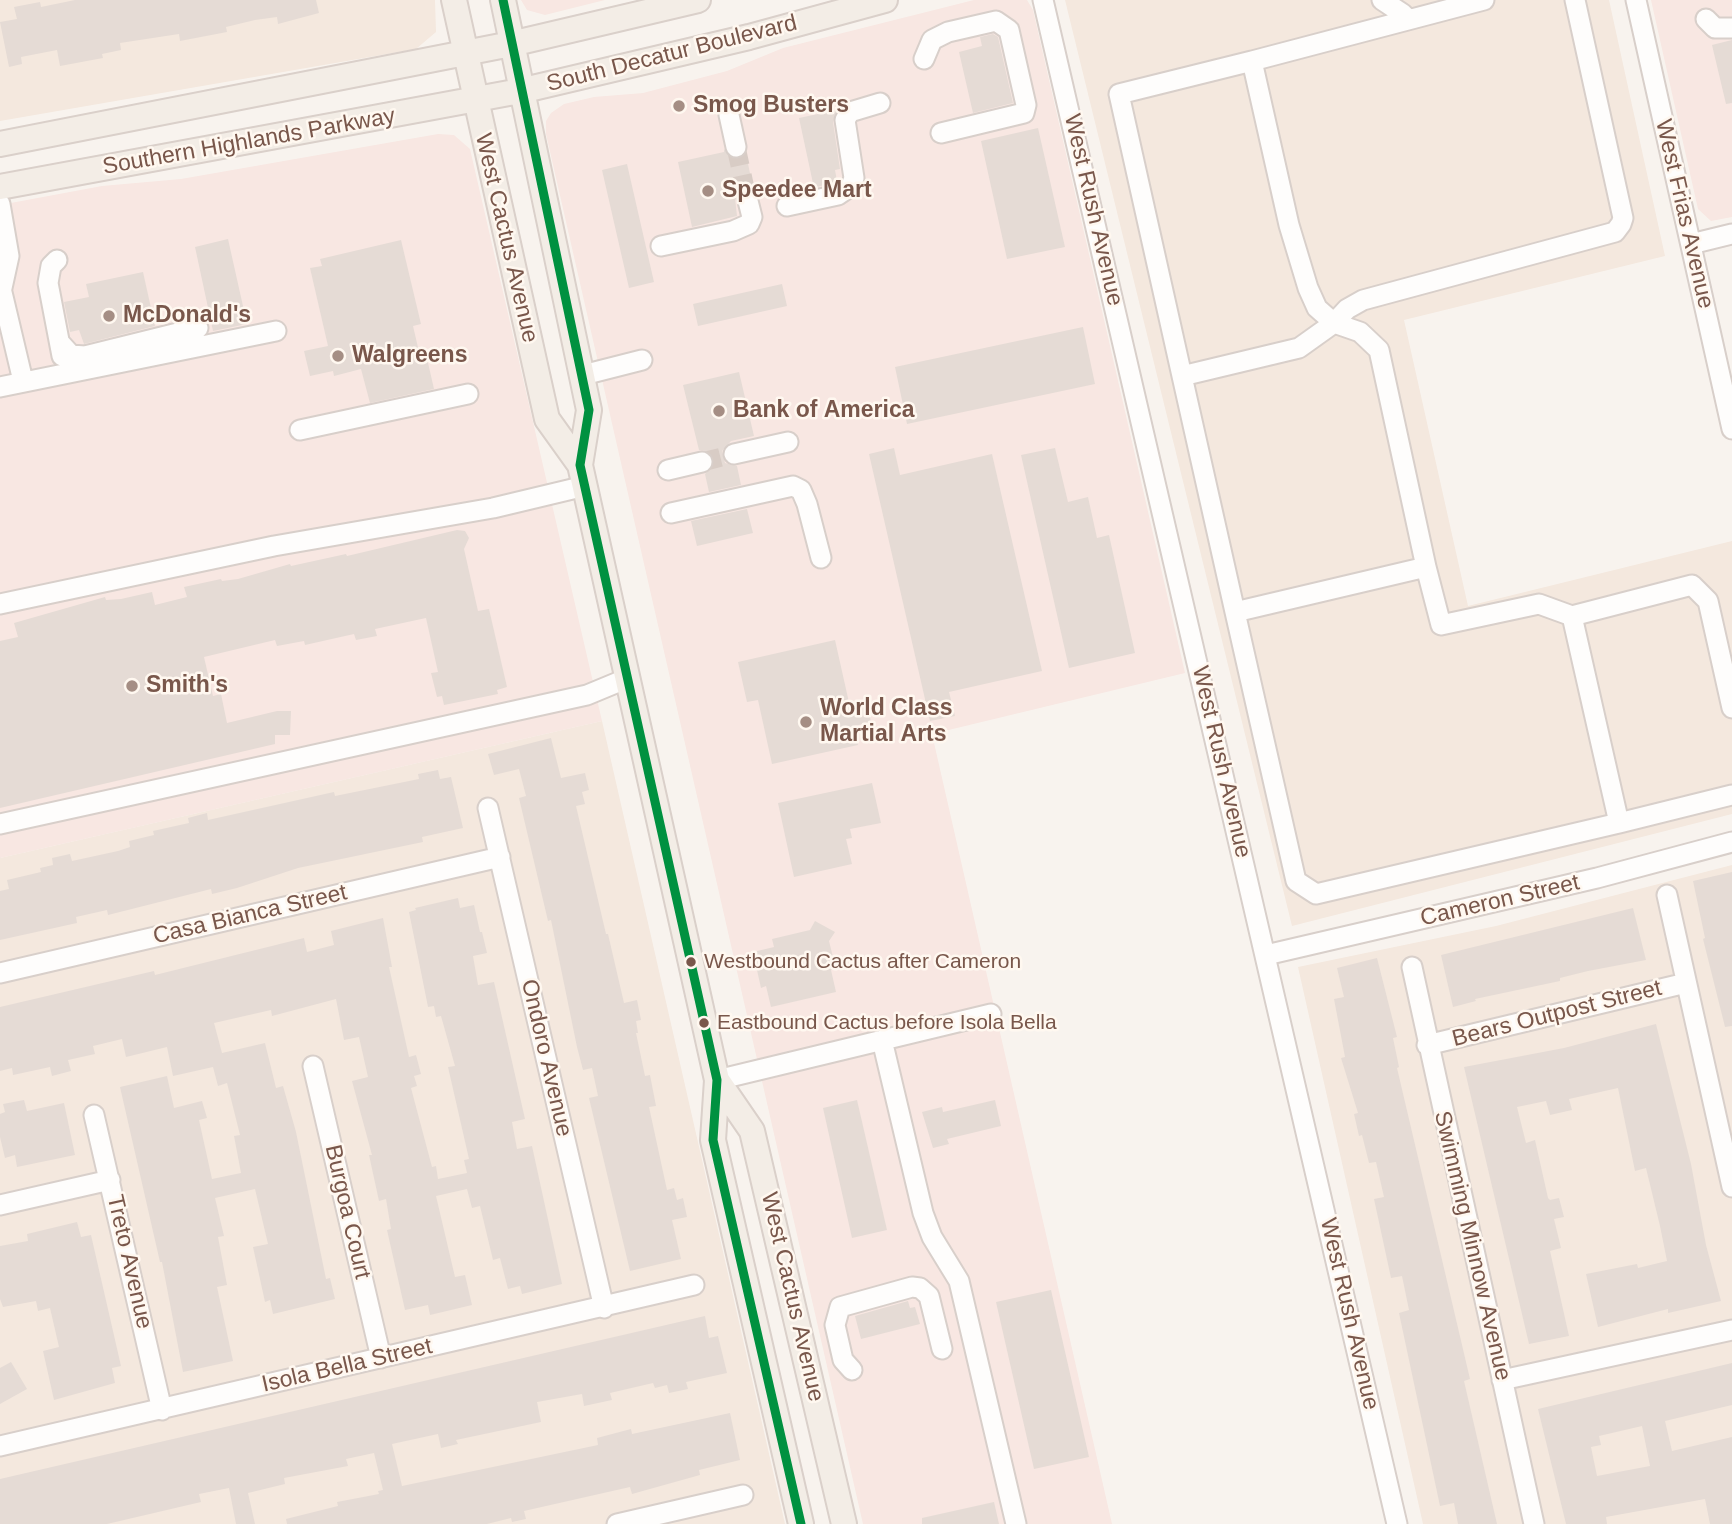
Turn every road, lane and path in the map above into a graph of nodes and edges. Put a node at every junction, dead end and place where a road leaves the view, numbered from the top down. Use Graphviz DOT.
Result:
graph roads {
  1 [pos="454,0"];
  2 [pos="503,0"];
  3 [pos="698,0"];
  4 [pos="885,0"];
  5 [pos="1043,0"];
  6 [pos="1382,0"];
  7 [pos="1484,0"];
  8 [pos="1576,0"];
  9 [pos="1636,0"];
  10 [pos="1404,12"];
  11 [pos="1706,19"];
  12 [pos="1732,28"];
  13 [pos="488,48"];
  14 [pos="924,59"];
  15 [pos="1252,61"];
  16 [pos="498,95"];
  17 [pos="880,103"];
  18 [pos="729,115"];
  19 [pos="941,133"];
  20 [pos="0,144"];
  21 [pos="736,147"];
  22 [pos="0,187"];
  23 [pos="747,193"];
  24 [pos="0,204"];
  25 [pos="787,206"];
  26 [pos="1732,234"];
  27 [pos="1691,244"];
  28 [pos="662,246"];
  29 [pos="57,260"];
  30 [pos="1,286"];
  31 [pos="1334,323"];
  32 [pos="198,328"];
  33 [pos="276,331"];
  34 [pos="61,344"];
  35 [pos="642,360"];
  36 [pos="64,373"];
  37 [pos="583,374"];
  38 [pos="1182,376"];
  39 [pos="23,381"];
  40 [pos="0,387"];
  41 [pos="468,394"];
  42 [pos="1732,429"];
  43 [pos="300,430"];
  44 [pos="788,442"];
  45 [pos="734,454"];
  46 [pos="702,462"];
  47 [pos="667,470"];
  48 [pos="583,476"];
  49 [pos="671,513"];
  50 [pos="821,558"];
  51 [pos="1426,567"];
  52 [pos="0,604"];
  53 [pos="1235,612"];
  54 [pos="1572,616"];
  55 [pos="628,678"];
  56 [pos="1732,708"];
  57 [pos="1732,795"];
  58 [pos="488,808"];
  59 [pos="1619,823"];
  60 [pos="0,824"];
  61 [pos="1732,842"];
  62 [pos="500,857"];
  63 [pos="1667,895"];
  64 [pos="1266,955"];
  65 [pos="1412,967"];
  66 [pos="0,973"];
  67 [pos="1686,983"];
  68 [pos="991,1014"];
  69 [pos="882,1040"];
  70 [pos="1427,1045"];
  71 [pos="313,1066"];
  72 [pos="717,1080"];
  73 [pos="94,1115"];
  74 [pos="110,1180"];
  75 [pos="1732,1187"];
  76 [pos="0,1205"];
  77 [pos="694,1285"];
  78 [pos="604,1308"];
  79 [pos="1732,1330"];
  80 [pos="942,1349"];
  81 [pos="380,1358"];
  82 [pos="852,1370"];
  83 [pos="1502,1380"];
  84 [pos="162,1410"];
  85 [pos="0,1446"];
  86 [pos="743,1495"];
  87 [pos="665,1519"];
  88 [pos="617,1524"];
  89 [pos="800,1524"];
  90 [pos="844,1524"];
  91 [pos="1016,1524"];
  92 [pos="1397,1524"];
  93 [pos="1534,1524"];
  1 -- 13 [label="main road, West Cactus Avenue"];
  2 -- 13 [label="main road, West Cactus Avenue"];
  3 -- 13 [label="main road, South Decatur Boulevard"];
  4 -- 16 [label="main road, South Decatur Boulevard"];
  5 -- 64 [label="street, West Rush Avenue"];
  6 -- 10 [label="street"];
  7 -- 10 [label="street"];
  8 -- 31 [label="street"];
  9 -- 27 [label="street, West Frias Avenue"];
  10 -- 15 [label="street"];
  11 -- 12 [label="street"];
  13 -- 16 [label="main road, West Cactus Avenue"];
  13 -- 16 [label="main road, West Cactus Avenue"];
  13 -- 20 [label="main road, Southern Highlands Parkway"];
  14 -- 19 [label="street"];
  15 -- 31 [label="street"];
  15 -- 38 [label="street"];
  16 -- 22 [label="main road, Southern Highlands Parkway"];
  16 -- 37 [label="main road, West Cactus Avenue"];
  16 -- 48 [label="main road, West Cactus Avenue"];
  17 -- 25 [label="street"];
  18 -- 21 [label="street"];
  23 -- 28 [label="street"];
  24 -- 30 [label="street"];
  26 -- 27 [label="street"];
  27 -- 42 [label="street, West Frias Avenue"];
  29 -- 34 [label="street"];
  30 -- 39 [label="street"];
  31 -- 38 [label="street"];
  31 -- 51 [label="street"];
  32 -- 34 [label="street"];
  33 -- 36 [label="street"];
  34 -- 36 [label="street"];
  35 -- 37 [label="street"];
  36 -- 39 [label="street"];
  37 -- 48 [label="main road, West Cactus Avenue"];
  38 -- 53 [label="street"];
  39 -- 40 [label="street"];
  41 -- 43 [label="street"];
  44 -- 45 [label="street"];
  46 -- 47 [label="street"];
  48 -- 52 [label="street"];
  48 -- 55 [label="main road, West Cactus Avenue"];
  49 -- 50 [label="street"];
  51 -- 53 [label="street"];
  51 -- 54 [label="street"];
  53 -- 59 [label="street"];
  54 -- 56 [label="street"];
  54 -- 59 [label="street"];
  55 -- 60 [label="street"];
  55 -- 72 [label="main road, West Cactus Avenue"];
  57 -- 59 [label="street"];
  58 -- 62 [label="street, Ondoro Avenue"];
  61 -- 64 [label="street, Cameron Street"];
  62 -- 66 [label="street, Casa Bianca Street"];
  62 -- 78 [label="street, Ondoro Avenue"];
  63 -- 67 [label="street"];
  64 -- 92 [label="street, West Rush Avenue"];
  65 -- 70 [label="street, Swimming Minnow Avenue"];
  67 -- 70 [label="street, Bears Outpost Street"];
  67 -- 75 [label="street"];
  68 -- 69 [label="street"];
  69 -- 72 [label="street"];
  69 -- 91 [label="street"];
  70 -- 83 [label="street, Swimming Minnow Avenue"];
  71 -- 81 [label="street, Burgoa Court"];
  72 -- 89 [label="main road, West Cactus Avenue"];
  72 -- 90 [label="main road, West Cactus Avenue"];
  73 -- 74 [label="street, Treto Avenue"];
  74 -- 76 [label="street"];
  74 -- 84 [label="street, Treto Avenue"];
  77 -- 78 [label="street, Isola Bella Street"];
  78 -- 81 [label="street, Isola Bella Street"];
  79 -- 83 [label="street"];
  80 -- 82 [label="street"];
  81 -- 84 [label="street, Isola Bella Street"];
  83 -- 93 [label="street, Swimming Minnow Avenue"];
  84 -- 85 [label="street, Isola Bella Street"];
  86 -- 87 [label="street"];
  87 -- 88 [label="street"];
}
